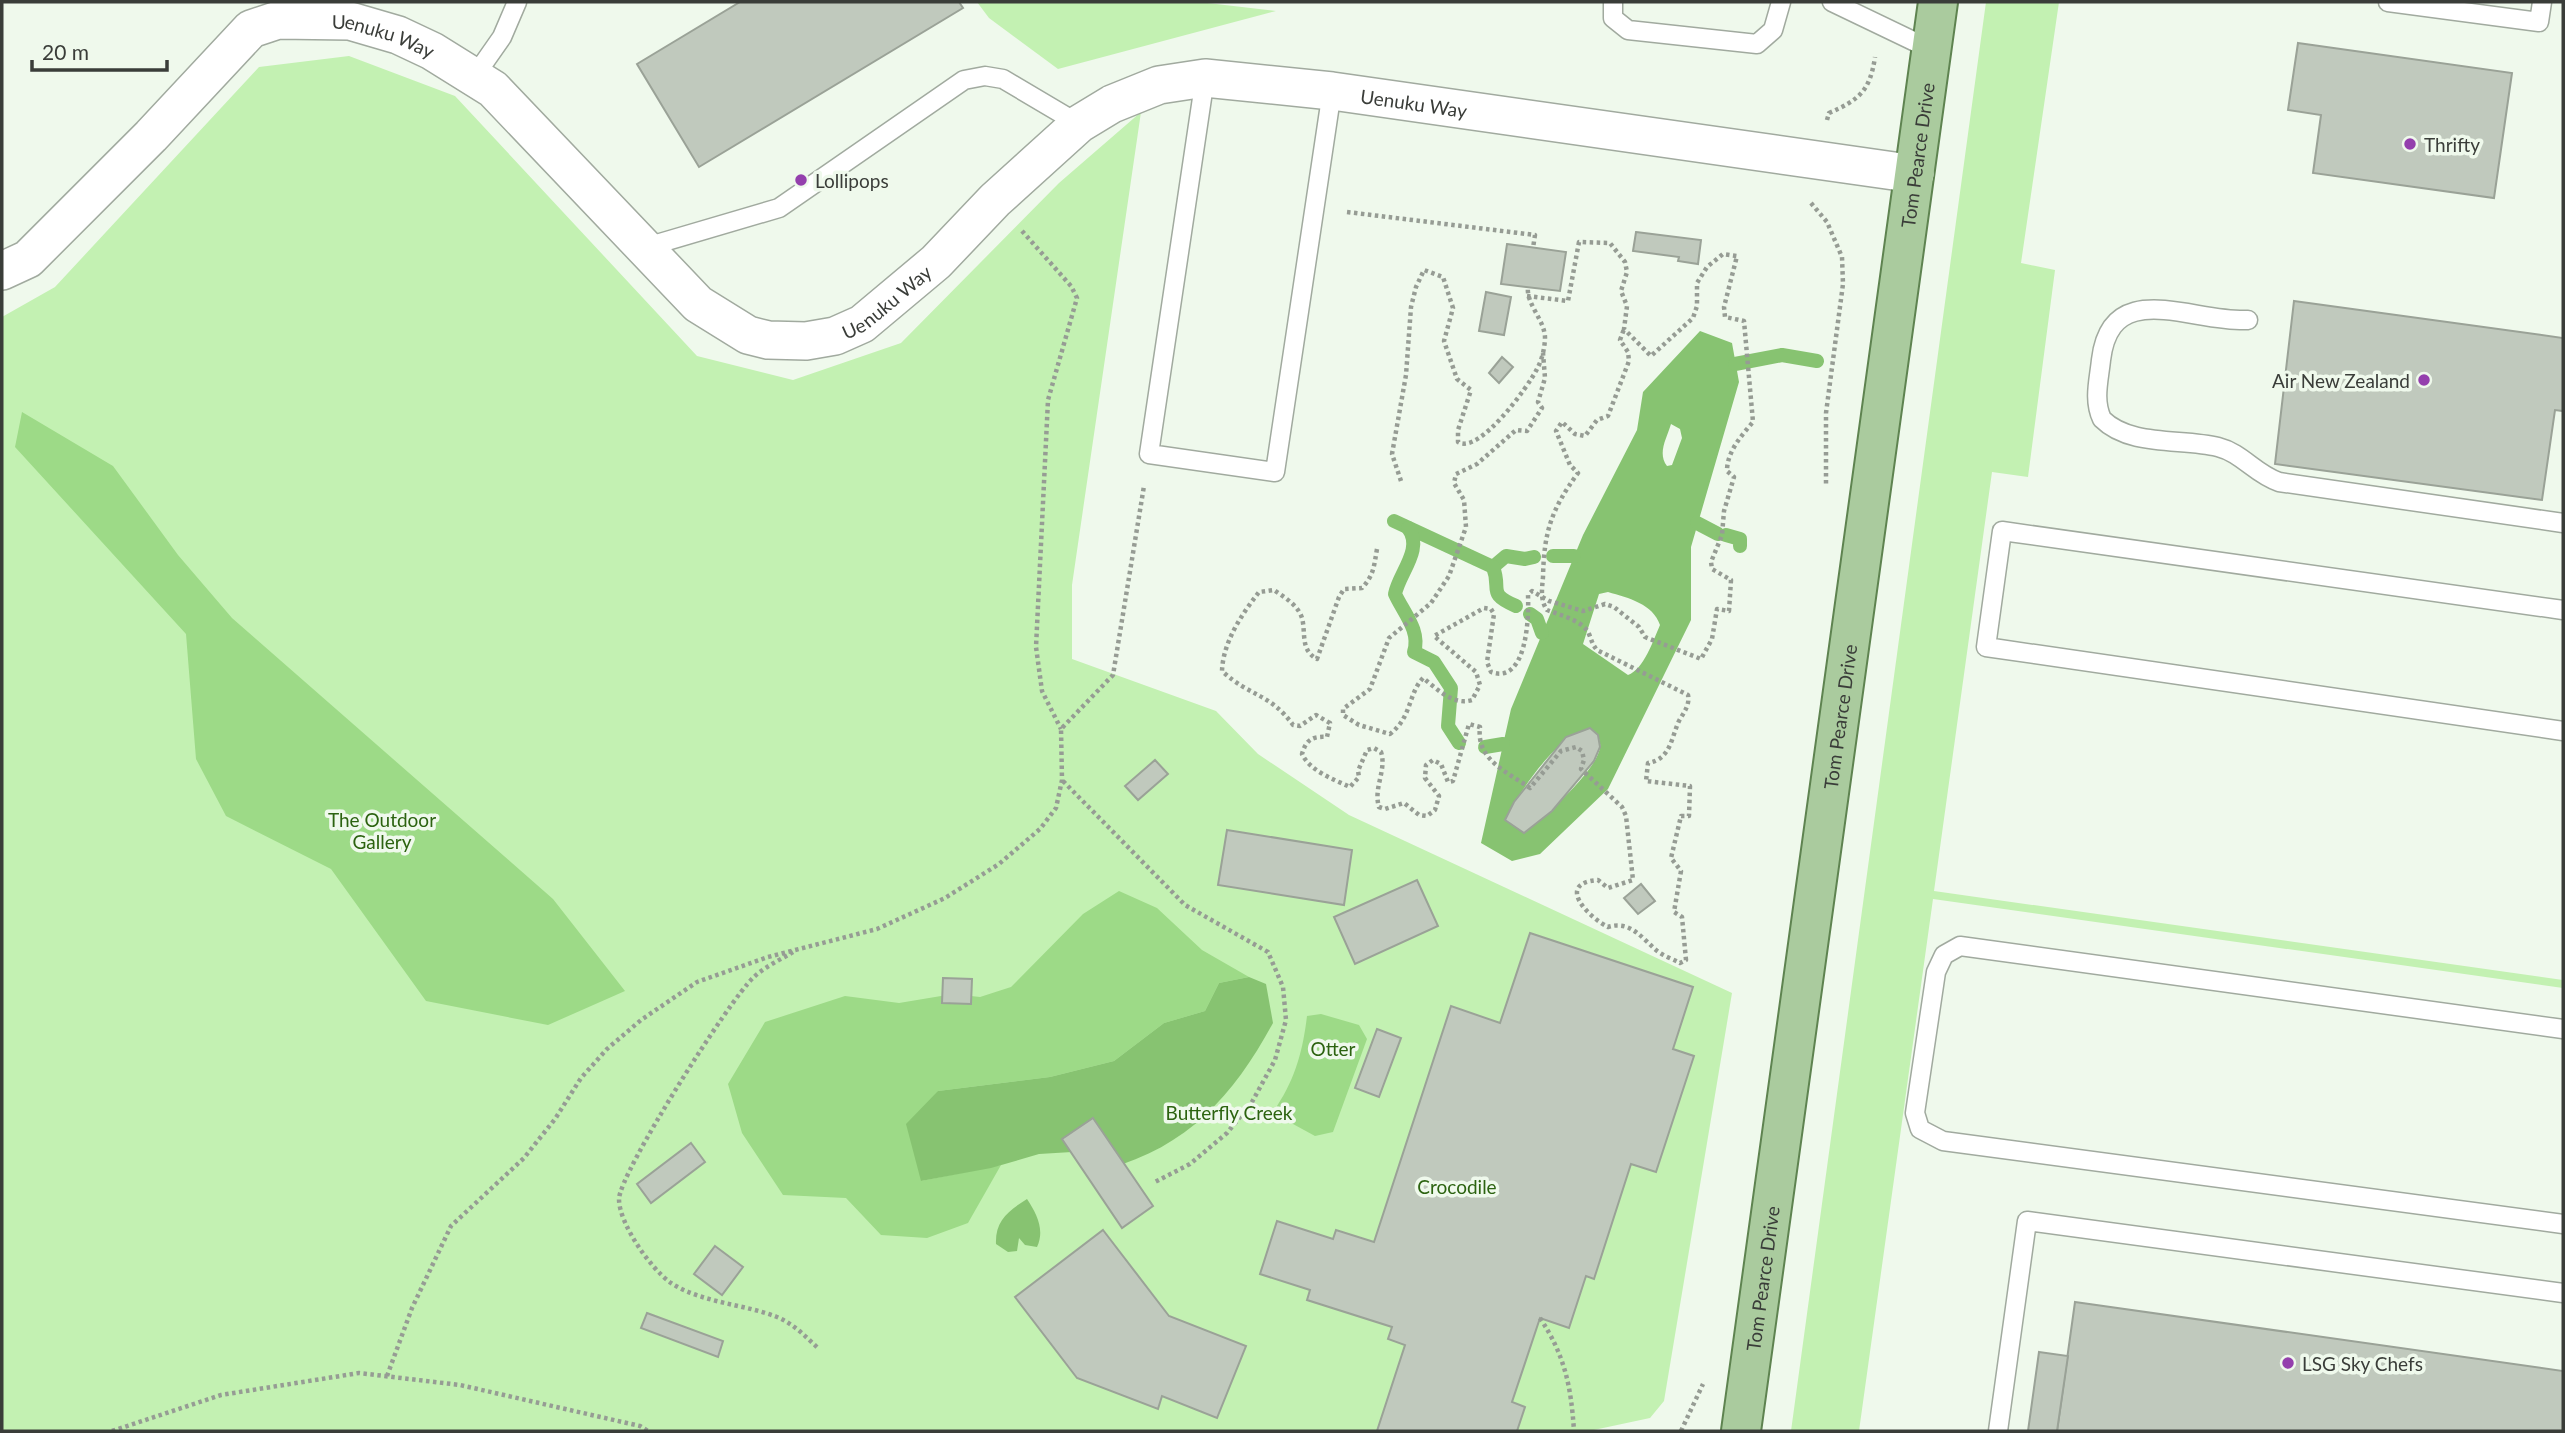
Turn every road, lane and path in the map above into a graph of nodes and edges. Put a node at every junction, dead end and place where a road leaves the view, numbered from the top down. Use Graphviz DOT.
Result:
graph roads {
  1 [pos="517,2"];
  2 [pos="1613,2"];
  3 [pos="1781,2"];
  4 [pos="1832,2"];
  5 [pos="1938,2"];
  6 [pos="2388,2"];
  7 [pos="2542,2"];
  8 [pos="1879,24"];
  9 [pos="1932,51"];
  10 [pos="474,76"];
  11 [pos="1205,78"];
  12 [pos="1332,91"];
  13 [pos="1079,124"];
  14 [pos="1817,160"];
  15 [pos="1915,174"];
  16 [pos="995,200"];
  17 [pos="1313,207"];
  18 [pos="643,248"];
  19 [pos="1533,248"];
  20 [pos="2,271"];
  21 [pos="1528,287"];
  22 [pos="1527,296"];
  23 [pos="2248,320"];
  24 [pos="1625,329"];
  25 [pos="1543,353"];
  26 [pos="1149,454"];
  27 [pos="1401,481"];
  28 [pos="1827,491"];
  29 [pos="2563,523"];
  30 [pos="1377,549"];
  31 [pos="1542,596"];
  32 [pos="2563,610"];
  33 [pos="1061,729"];
  34 [pos="2563,731"];
  35 [pos="1062,780"];
  36 [pos="797,950"];
  37 [pos="2563,1029"];
  38 [pos="1155,1182"];
  39 [pos="2563,1224"];
  40 [pos="2563,1293"];
  41 [pos="1539,1318"];
  42 [pos="819,1349"];
  43 [pos="1705,1371"];
  44 [pos="387,1376"];
  45 [pos="134,1424"];
  46 [pos="112,1431"];
  47 [pos="130,1431"];
  48 [pos="648,1431"];
  49 [pos="1574,1431"];
  50 [pos="1681,1431"];
  51 [pos="1741,1431"];
  52 [pos="1997,1431"];
  1 -- 10 [label="lane"];
  2 -- 3 [label="lane"];
  4 -- 8 [label="lane"];
  5 -- 9 [label="main road, Tom Pearce Drive"];
  6 -- 7 [label="lane"];
  8 -- 9 [label="lane"];
  8 -- 14 [label="path"];
  9 -- 15 [label="main road, Tom Pearce Drive"];
  10 -- 18 [label="street, Uenuku Way"];
  10 -- 20 [label="street, Uenuku Way"];
  11 -- 12 [label="street, Uenuku Way"];
  11 -- 13 [label="street, Uenuku Way"];
  11 -- 26 [label="lane"];
  12 -- 14 [label="street, Uenuku Way"];
  12 -- 17 [label="lane"];
  13 -- 16 [label="street, Uenuku Way"];
  13 -- 18 [label="lane"];
  14 -- 15 [label="street, Uenuku Way"];
  14 -- 28 [label="path"];
  15 -- 51 [label="main road, Tom Pearce Drive"];
  16 -- 18 [label="street, Uenuku Way"];
  16 -- 33 [label="path"];
  17 -- 19 [label="path"];
  17 -- 26 [label="lane"];
  21 -- 22 [label="path"];
  22 -- 24 [label="path"];
  22 -- 25 [label="path"];
  23 -- 29 [label="lane"];
  24 -- 31 [label="path"];
  24 -- 31 [label="path"];
  25 -- 27 [label="path"];
  25 -- 31 [label="path"];
  26 -- 33 [label="path"];
  30 -- 31 [label="path"];
  32 -- 34 [label="lane"];
  33 -- 35 [label="path"];
  35 -- 36 [label="path"];
  35 -- 38 [label="path"];
  36 -- 42 [label="path"];
  36 -- 44 [label="path"];
  37 -- 39 [label="lane"];
  40 -- 52 [label="lane"];
  41 -- 49 [label="path"];
  43 -- 50 [label="path"];
  44 -- 45 [label="path"];
  44 -- 48 [label="path"];
  45 -- 46 [label="path"];
  45 -- 47 [label="path"];
}
